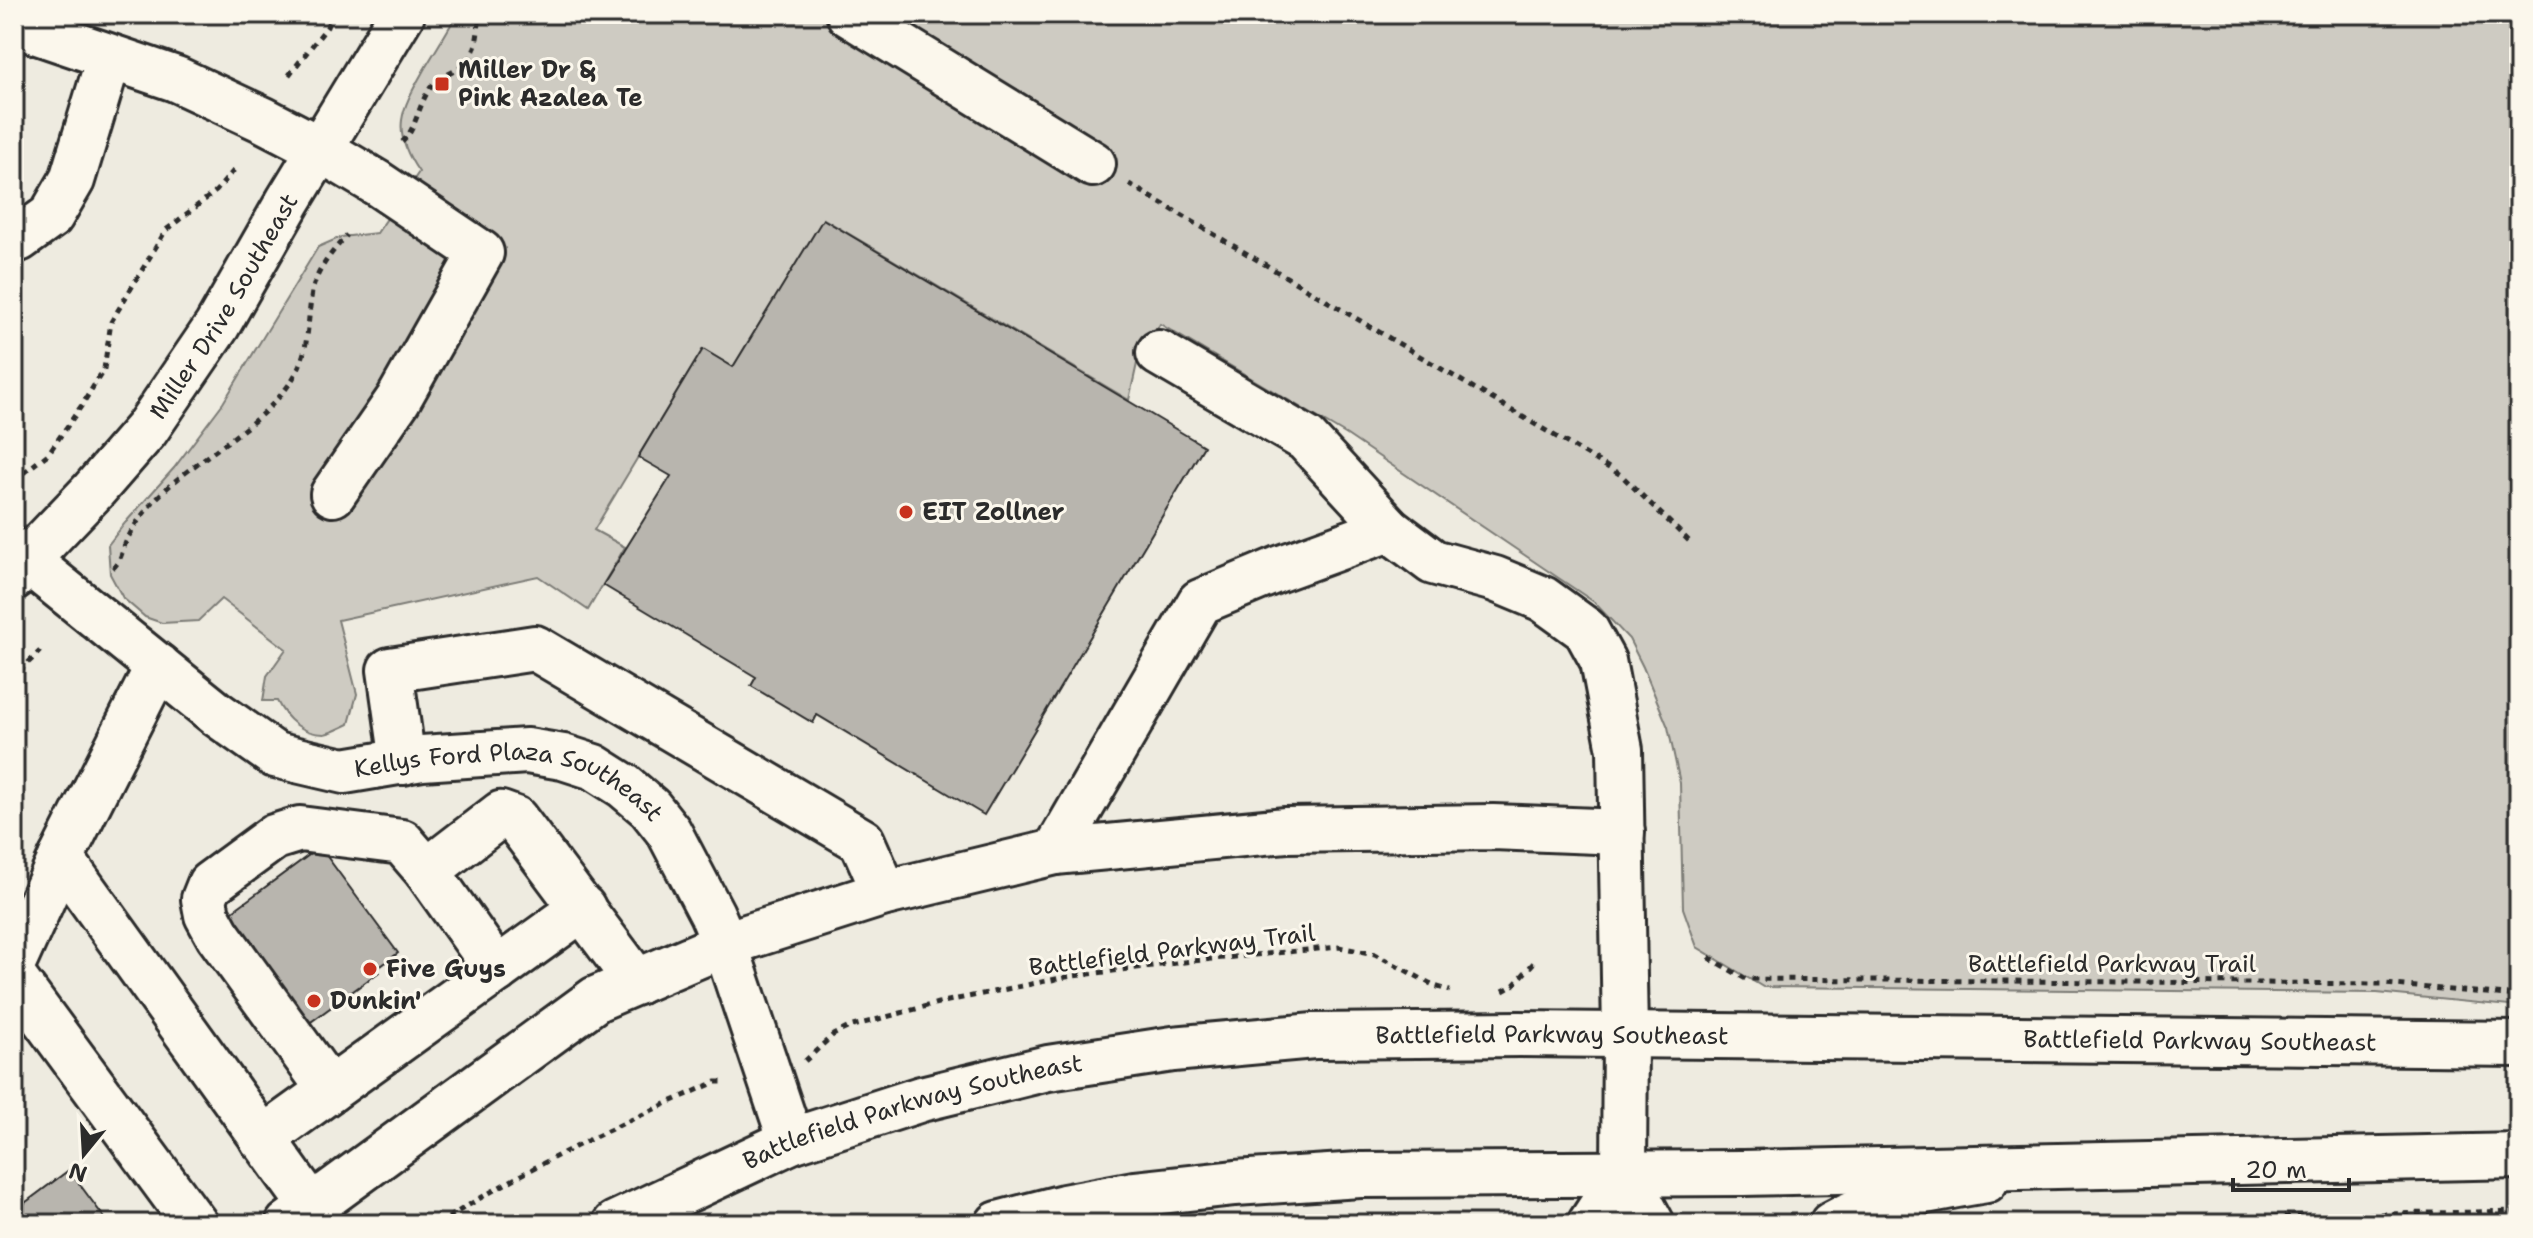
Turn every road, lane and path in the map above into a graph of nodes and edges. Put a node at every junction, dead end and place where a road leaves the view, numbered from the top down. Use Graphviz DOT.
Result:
graph roads {
  1 [pos="331,14"];
  2 [pos="402,14"];
  3 [pos="480,14"];
  4 [pos="849,14"];
  5 [pos="14,24"];
  6 [pos="109,58"];
  7 [pos="289,75"];
  8 [pos="402,142"];
  9 [pos="320,149"];
  10 [pos="1093,164"];
  11 [pos="236,168"];
  12 [pos="347,235"];
  13 [pos="14,239"];
  14 [pos="1159,353"];
  15 [pos="14,480"];
  16 [pos="333,494"];
  17 [pos="1389,529"];
  18 [pos="1689,541"];
  19 [pos="18,562"];
  20 [pos="113,568"];
  21 [pos="40,651"];
  22 [pos="158,666"];
  23 [pos="14,682"];
  24 [pos="403,762"];
  25 [pos="1622,832"];
  26 [pos="1055,852"];
  27 [pos="61,858"];
  28 [pos="427,871"];
  29 [pos="885,893"];
  30 [pos="583,908"];
  31 [pos="725,944"];
  32 [pos="1709,958"];
  33 [pos="1537,959"];
  34 [pos="14,962"];
  35 [pos="497,970"];
  36 [pos="14,978"];
  37 [pos="637,982"];
  38 [pos="1500,993"];
  39 [pos="1461,995"];
  40 [pos="2519,996"];
  41 [pos="1625,1034"];
  42 [pos="2519,1044"];
  43 [pos="805,1062"];
  44 [pos="741,1082"];
  45 [pos="330,1090"];
  46 [pos="262,1139"];
  47 [pos="791,1141"];
  48 [pos="2519,1156"];
  49 [pos="2066,1166"];
  50 [pos="1624,1172"];
  51 [pos="2519,1211"];
  52 [pos="300,1215"];
  53 [pos="1982,1223"];
  54 [pos="195,1224"];
  55 [pos="438,1224"];
  56 [pos="615,1224"];
  57 [pos="998,1224"];
  58 [pos="1590,1224"];
  59 [pos="1652,1224"];
  60 [pos="1832,1224"];
  1 -- 7 [label="path"];
  2 -- 9 [label="main road, Miller Drive Southeast"];
  3 -- 8 [label="path"];
  4 -- 10 [label="main road"];
  5 -- 6 [label="main road"];
  6 -- 9 [label="main road"];
  6 -- 13 [label="main road"];
  9 -- 16 [label="main road"];
  9 -- 19 [label="main road, Miller Drive Southeast"];
  10 -- 18 [label="path"];
  11 -- 15 [label="path"];
  12 -- 20 [label="path"];
  14 -- 17 [label="main road"];
  17 -- 25 [label="main road"];
  17 -- 26 [label="main road"];
  19 -- 22 [label="main road, Kellys Ford Plaza Southeast"];
  21 -- 23 [label="path"];
  22 -- 24 [label="main road, Kellys Ford Plaza Southeast"];
  22 -- 27 [label="main road"];
  24 -- 29 [label="main road"];
  24 -- 31 [label="main road, Kellys Ford Plaza Southeast"];
  25 -- 26 [label="main road"];
  25 -- 41 [label="main road"];
  26 -- 29 [label="main road"];
  27 -- 34 [label="main road"];
  27 -- 46 [label="main road"];
  28 -- 30 [label="main road"];
  28 -- 35 [label="main road"];
  28 -- 45 [label="main road"];
  29 -- 31 [label="main road"];
  30 -- 35 [label="main road"];
  30 -- 37 [label="main road"];
  31 -- 37 [label="main road"];
  31 -- 47 [label="main road, Kellys Ford Plaza Southeast"];
  32 -- 40 [label="path, Battlefield Parkway Trail"];
  33 -- 38 [label="path"];
  35 -- 45 [label="main road"];
  36 -- 54 [label="main road"];
  37 -- 52 [label="main road"];
  39 -- 43 [label="path, Battlefield Parkway Trail"];
  41 -- 42 [label="main road, Battlefield Parkway Southeast"];
  41 -- 47 [label="main road, Battlefield Parkway Southeast"];
  41 -- 50 [label="main road"];
  44 -- 55 [label="path"];
  45 -- 46 [label="main road"];
  46 -- 52 [label="main road"];
  47 -- 56 [label="main road, Battlefield Parkway Southeast"];
  48 -- 49 [label="main road"];
  49 -- 50 [label="main road"];
  49 -- 60 [label="main road"];
  50 -- 57 [label="main road"];
  50 -- 58 [label="main road"];
  50 -- 59 [label="main road"];
  51 -- 53 [label="path"];
}
